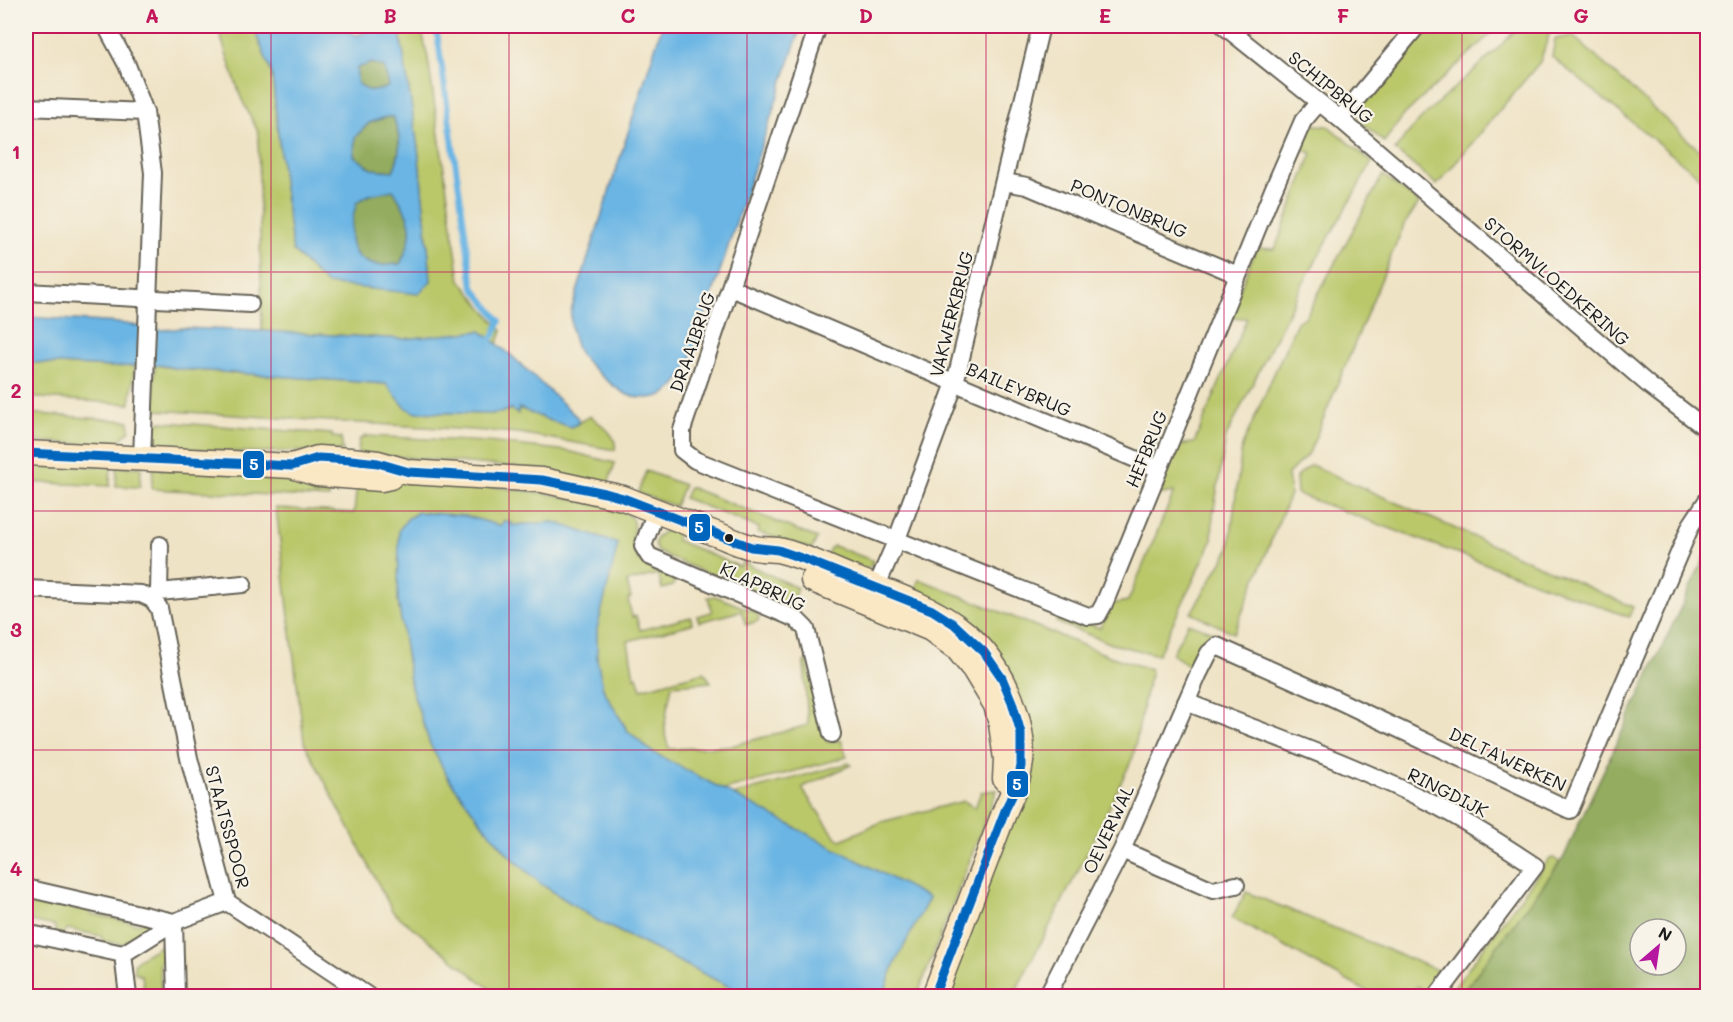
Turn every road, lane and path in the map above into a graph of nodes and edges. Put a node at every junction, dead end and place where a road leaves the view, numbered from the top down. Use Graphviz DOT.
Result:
graph roads {
  1 [pos="106,26"];
  2 [pos="818,26"];
  3 [pos="1041,26"];
  4 [pos="1224,26"];
  5 [pos="1417,26"];
  6 [pos="1319,102"];
  7 [pos="26,107"];
  8 [pos="144,112"];
  9 [pos="1340,119"];
  10 [pos="1384,157"];
  11 [pos="1004,182"];
  12 [pos="1238,275"];
  13 [pos="731,288"];
  14 [pos="26,292"];
  15 [pos="250,304"];
  16 [pos="149,307"];
  17 [pos="955,383"];
  18 [pos="1707,430"];
  19 [pos="26,453"];
  20 [pos="142,458"];
  21 [pos="1159,469"];
  22 [pos="1707,499"];
  23 [pos="656,511"];
  24 [pos="897,539"];
  25 [pos="160,545"];
  26 [pos="243,584"];
  27 [pos="26,589"];
  28 [pos="155,595"];
  29 [pos="873,595"];
  30 [pos="1198,675"];
  31 [pos="1186,702"];
  32 [pos="832,734"];
  33 [pos="1122,850"];
  34 [pos="1236,885"];
  35 [pos="26,888"];
  36 [pos="227,902"];
  37 [pos="174,922"];
  38 [pos="26,933"];
  39 [pos="123,954"];
  40 [pos="128,996"];
  41 [pos="176,996"];
  42 [pos="368,996"];
  43 [pos="934,996"];
  44 [pos="1047,996"];
  45 [pos="1437,996"];
  1 -- 8 [label="street"];
  2 -- 13 [label="street, DRAAIBRUG"];
  3 -- 11 [label="street, VAKWERKBRUG"];
  4 -- 6 [label="street, SCHIPBRUG"];
  5 -- 9 [label="street"];
  6 -- 9 [label="street, SCHIPBRUG"];
  6 -- 12 [label="street, HEFBRUG"];
  7 -- 8 [label="street"];
  8 -- 16 [label="street"];
  9 -- 10 [label="street, SCHIPBRUG"];
  10 -- 18 [label="street, STORMVLOEDKERING"];
  11 -- 12 [label="street, PONTONBRUG"];
  11 -- 17 [label="street, VAKWERKBRUG"];
  12 -- 21 [label="street, HEFBRUG"];
  13 -- 17 [label="street, BAILEYBRUG"];
  13 -- 24 [label="street, DRAAIBRUG"];
  14 -- 16 [label="street"];
  15 -- 16 [label="street"];
  16 -- 20 [label="street"];
  17 -- 21 [label="street, BAILEYBRUG"];
  17 -- 24 [label="street, VAKWERKBRUG"];
  19 -- 20 [label="street"];
  20 -- 23 [label="street"];
  21 -- 24 [label="street, HEFBRUG"];
  22 -- 30 [label="street, DELTAWERKEN"];
  23 -- 29 [label="street"];
  23 -- 32 [label="street, KLAPBRUG"];
  24 -- 29 [label="street, VAKWERKBRUG"];
  25 -- 28 [label="street, STAATSSPOOR"];
  26 -- 28 [label="street"];
  27 -- 28 [label="street"];
  28 -- 36 [label="street, STAATSSPOOR"];
  29 -- 43 [label="street"];
  30 -- 31 [label="street, OEVERWAL"];
  31 -- 33 [label="street, OEVERWAL"];
  31 -- 45 [label="street, RINGDIJK"];
  33 -- 34 [label="street"];
  33 -- 44 [label="street, OEVERWAL"];
  35 -- 37 [label="street"];
  36 -- 37 [label="street"];
  36 -- 42 [label="street, STAATSSPOOR"];
  37 -- 39 [label="street"];
  37 -- 41 [label="street"];
  38 -- 39 [label="street"];
  39 -- 40 [label="street"];
}
